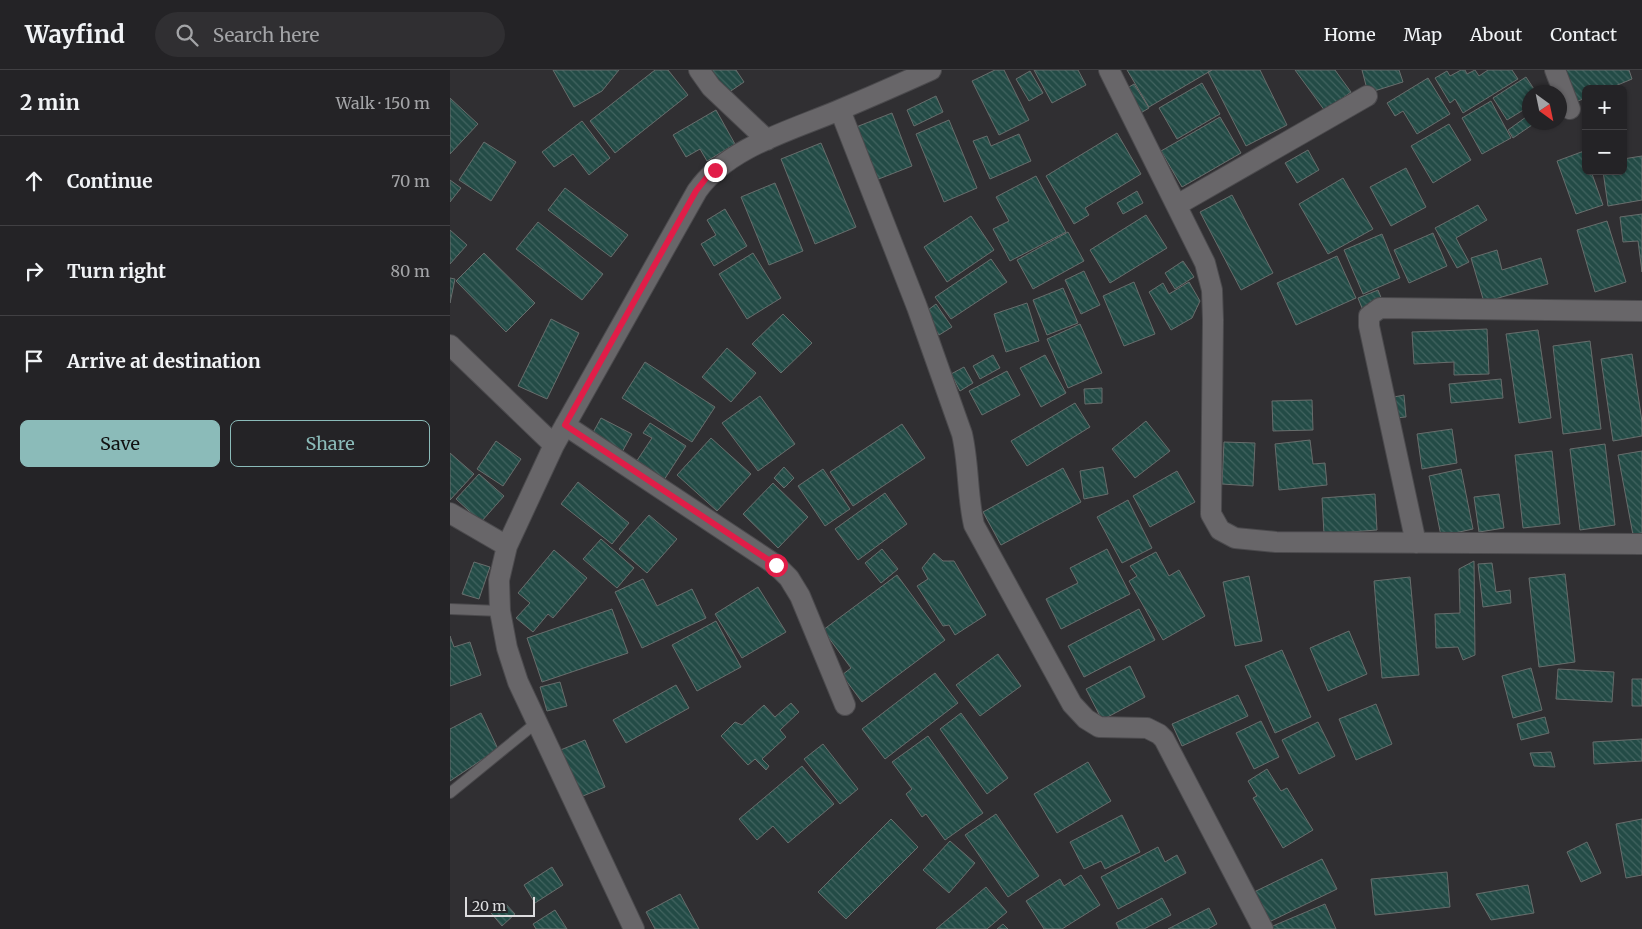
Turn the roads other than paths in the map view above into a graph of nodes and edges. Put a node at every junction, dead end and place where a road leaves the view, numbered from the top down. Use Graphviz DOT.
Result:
graph roads {
  1 [pos="699,70"];
  2 [pos="931,70"];
  3 [pos="1109,70"];
  4 [pos="1555,70"];
  5 [pos="1367,96"];
  6 [pos="1570,108"];
  7 [pos="840,110"];
  8 [pos="767,140"];
  9 [pos="1177,205"];
  10 [pos="1642,311"];
  11 [pos="450,345"];
  12 [pos="565,425"];
  13 [pos="554,445"];
  14 [pos="450,513"];
  15 [pos="1416,543"];
  16 [pos="1642,544"];
  17 [pos="507,546"];
  18 [pos="450,609"];
  19 [pos="500,611"];
  20 [pos="845,705"];
  21 [pos="536,722"];
  22 [pos="450,793"];
  23 [pos="634,929"];
  24 [pos="1263,929"];
  1 -- 8 [label="street"];
  2 -- 7 [label="street"];
  3 -- 9 [label="street"];
  4 -- 6 [label="street"];
  5 -- 9 [label="street"];
  7 -- 8 [label="street"];
  7 -- 24 [label="street"];
  8 -- 12 [label="street"];
  9 -- 15 [label="street"];
  10 -- 15 [label="street"];
  11 -- 13 [label="street"];
  12 -- 13 [label="street"];
  12 -- 20 [label="street"];
  13 -- 17 [label="street"];
  14 -- 17 [label="street"];
  15 -- 16 [label="street"];
  17 -- 19 [label="street"];
  18 -- 19 [label="lane"];
  19 -- 21 [label="street"];
  21 -- 22 [label="lane"];
  21 -- 23 [label="street"];
}
